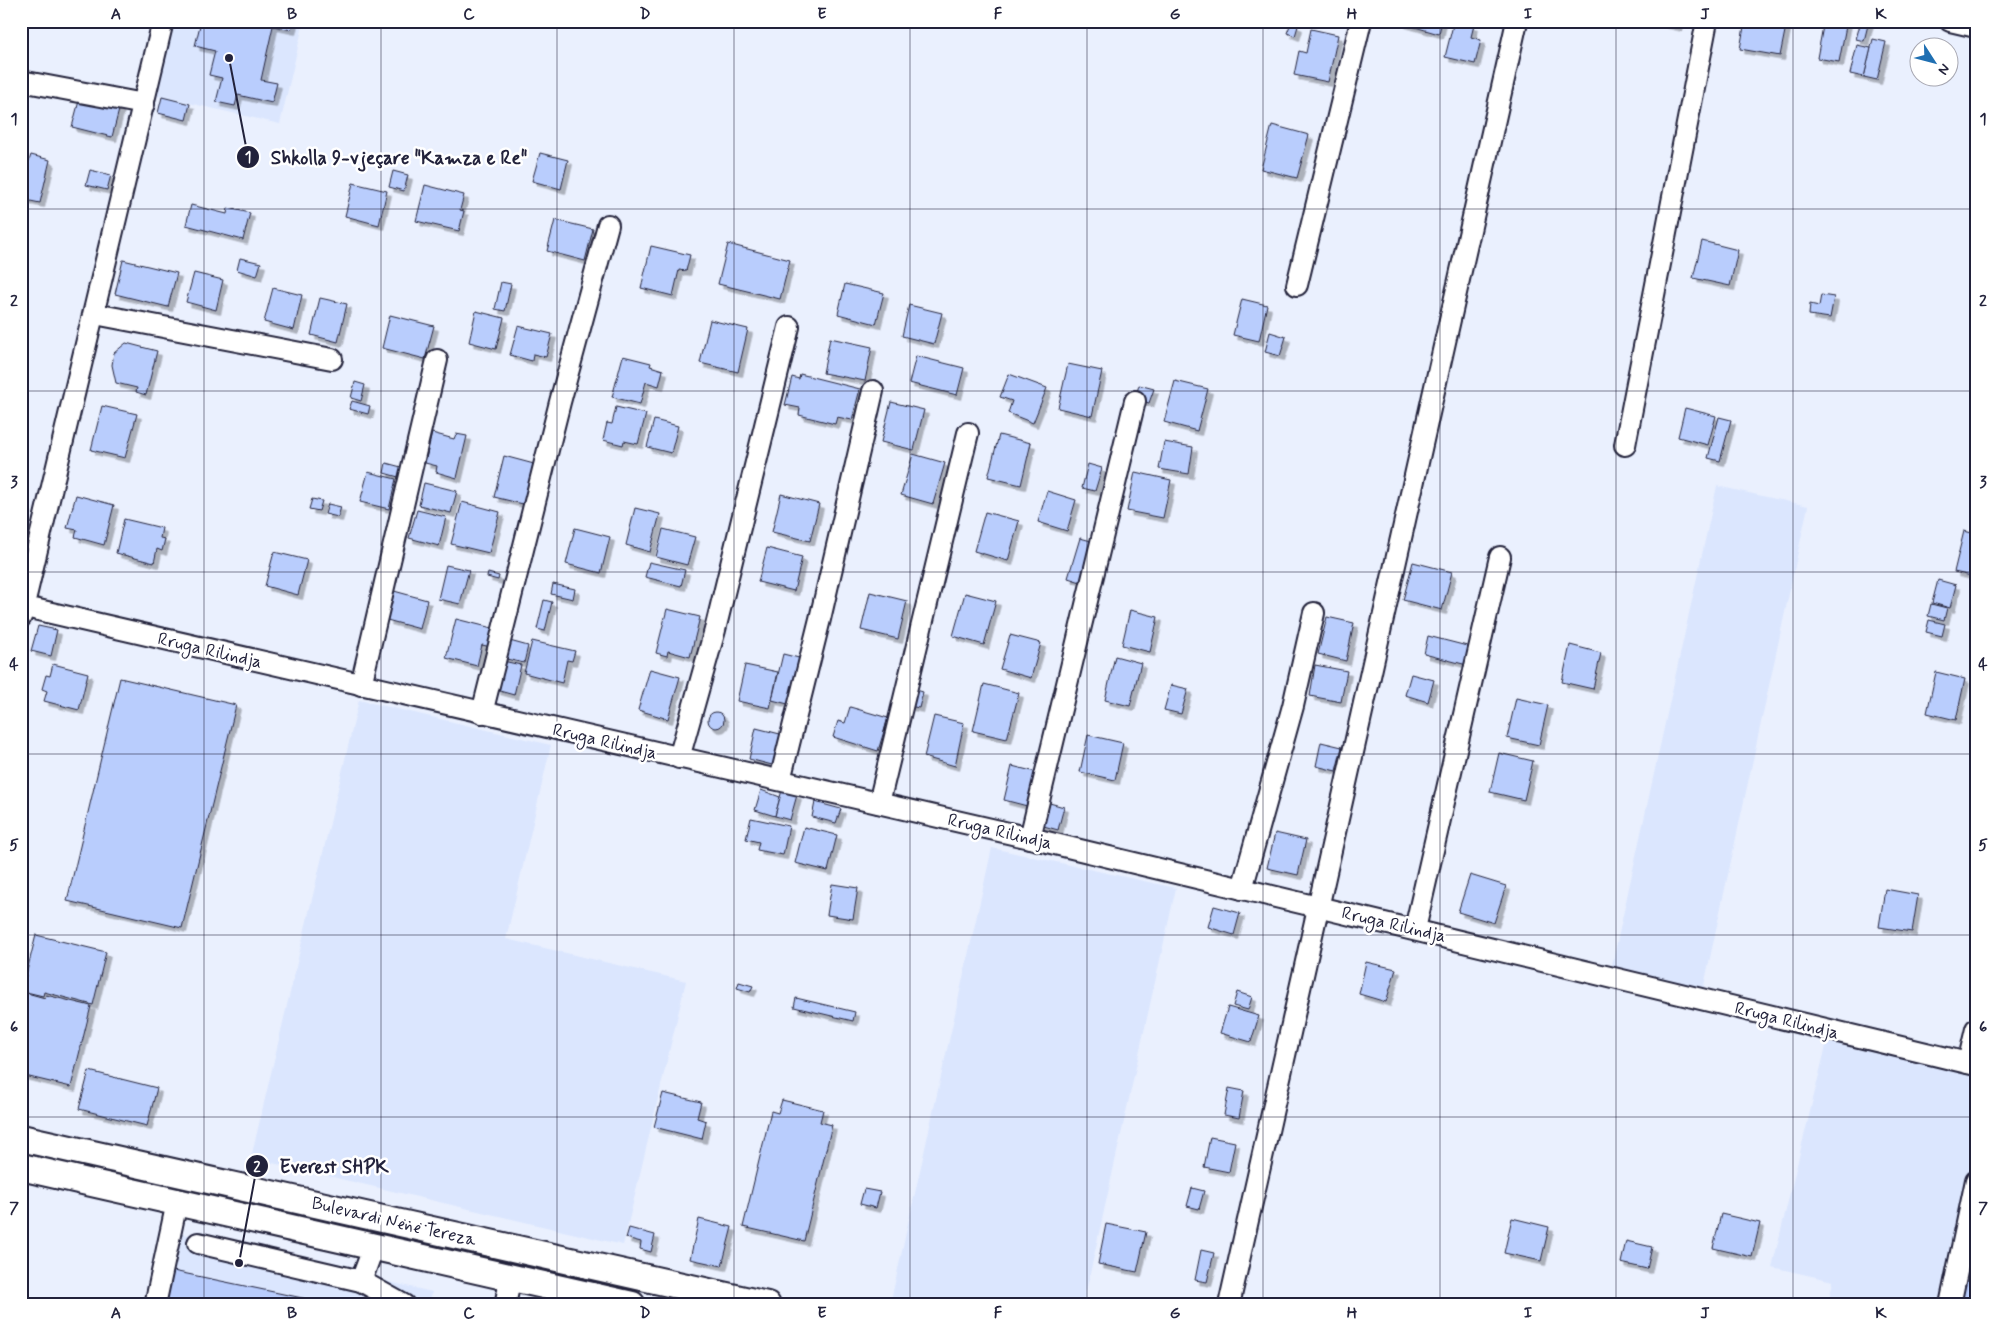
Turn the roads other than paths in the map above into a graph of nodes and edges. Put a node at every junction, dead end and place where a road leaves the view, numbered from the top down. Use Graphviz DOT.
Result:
graph roads {
  1 [pos="163,21"];
  2 [pos="1361,21"];
  3 [pos="1517,21"];
  4 [pos="1707,21"];
  5 [pos="1950,21"];
  6 [pos="1976,27"];
  7 [pos="21,81"];
  8 [pos="144,104"];
  9 [pos="608,225"];
  10 [pos="1297,285"];
  11 [pos="95,314"];
  12 [pos="790,327"];
  13 [pos="332,359"];
  14 [pos="437,360"];
  15 [pos="873,391"];
  16 [pos="1135,402"];
  17 [pos="968,433"];
  18 [pos="1625,445"];
  19 [pos="1500,557"];
  20 [pos="22,610"];
  21 [pos="1314,613"];
  22 [pos="361,685"];
  23 [pos="482,713"];
  24 [pos="680,758"];
  25 [pos="780,780"];
  26 [pos="879,803"];
  27 [pos="1030,838"];
  28 [pos="1242,889"];
  29 [pos="1320,907"];
  30 [pos="1415,929"];
  31 [pos="1976,1029"];
  32 [pos="1972,1064"];
  33 [pos="21,1138"];
  34 [pos="21,1167"];
  35 [pos="1976,1180"];
  36 [pos="177,1202"];
  37 [pos="198,1243"];
  38 [pos="374,1246"];
  39 [pos="511,1277"];
  40 [pos="361,1281"];
  41 [pos="585,1300"];
  42 [pos="154,1305"];
  43 [pos="404,1305"];
  44 [pos="504,1305"];
  45 [pos="632,1305"];
  46 [pos="767,1305"];
  47 [pos="1229,1305"];
  48 [pos="1950,1305"];
  1 -- 8 [label="street"];
  2 -- 10 [label="street"];
  3 -- 29 [label="street"];
  4 -- 18 [label="street"];
  5 -- 6 [label="street"];
  7 -- 8 [label="street"];
  8 -- 11 [label="street"];
  9 -- 23 [label="street"];
  11 -- 13 [label="street"];
  11 -- 20 [label="street"];
  12 -- 24 [label="street"];
  14 -- 22 [label="street"];
  15 -- 25 [label="street"];
  16 -- 27 [label="street"];
  17 -- 26 [label="street"];
  19 -- 30 [label="street"];
  20 -- 22 [label="street, Rruga Rilindja"];
  21 -- 28 [label="street"];
  22 -- 23 [label="street, Rruga Rilindja"];
  23 -- 24 [label="street, Rruga Rilindja"];
  24 -- 25 [label="street, Rruga Rilindja"];
  25 -- 26 [label="street, Rruga Rilindja"];
  26 -- 27 [label="street, Rruga Rilindja"];
  27 -- 28 [label="street, Rruga Rilindja"];
  28 -- 29 [label="street, Rruga Rilindja"];
  29 -- 30 [label="street, Rruga Rilindja"];
  29 -- 47 [label="street"];
  30 -- 32 [label="street, Rruga Rilindja"];
  31 -- 32 [label="street"];
  33 -- 46 [label="main road, Bulevardi Nënë Tereza"];
  34 -- 36 [label="main road, Bulevardi Nënë Tereza"];
  35 -- 48 [label="street"];
  36 -- 38 [label="main road, Bulevardi Nënë Tereza"];
  36 -- 42 [label="street"];
  37 -- 40 [label="street"];
  38 -- 39 [label="main road, Bulevardi Nënë Tereza"];
  38 -- 40 [label="street"];
  39 -- 41 [label="main road, Bulevardi Nënë Tereza"];
  39 -- 44 [label="street"];
  40 -- 43 [label="street"];
  41 -- 45 [label="main road, Bulevardi Nënë Tereza"];
}
